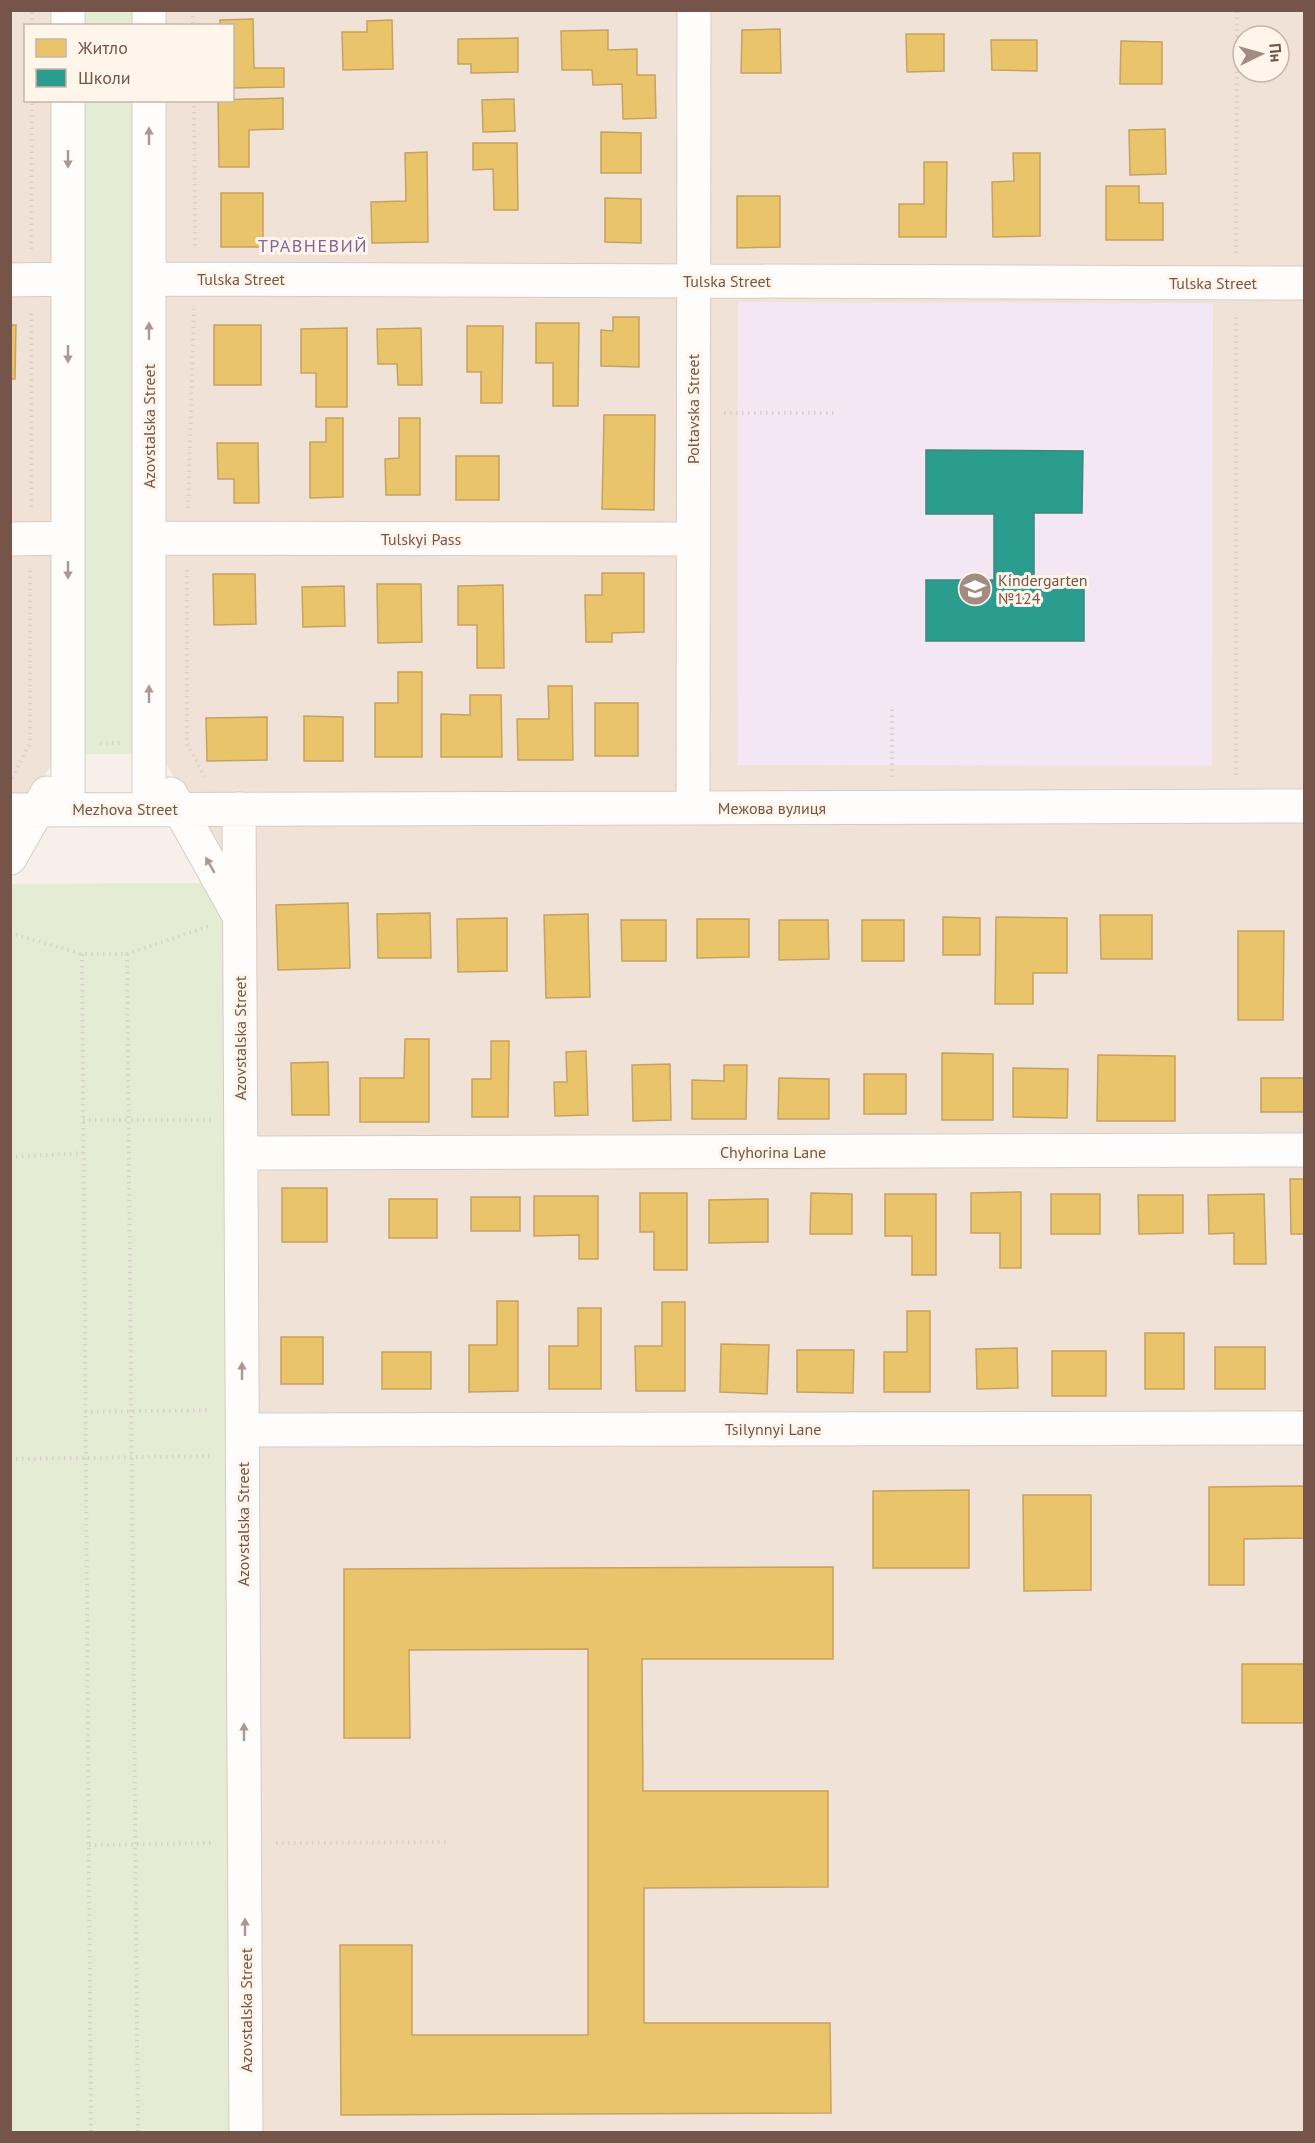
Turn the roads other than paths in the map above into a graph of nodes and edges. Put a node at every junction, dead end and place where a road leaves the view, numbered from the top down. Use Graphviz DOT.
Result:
graph roads {
  1 [pos="693,10"];
  2 [pos="68,102"];
  3 [pos="149,102"];
  4 [pos="68,279"];
  5 [pos="149,279"];
  6 [pos="21,280"];
  7 [pos="693,281"];
  8 [pos="1305,284"];
  9 [pos="68,538"];
  10 [pos="149,538"];
  11 [pos="20,539"];
  12 [pos="693,539"];
  13 [pos="1305,807"];
  14 [pos="693,808"];
  15 [pos="164,809"];
  16 [pos="239,809"];
  17 [pos="39,810"];
  18 [pos="10,858"];
  19 [pos="239,916"];
  20 [pos="1305,1150"];
  21 [pos="240,1153"];
  22 [pos="1305,1428"];
  23 [pos="242,1432"];
  24 [pos="246,2133"];
  1 -- 7 [label="street, Poltavska Street"];
  2 -- 4 [label="street, one-way"];
  5 -- 3 [label="street, Azovstalska Street, one-way"];
  4 -- 6 [label="street"];
  4 -- 9 [label="street, one-way"];
  5 -- 7 [label="street, Tulska Street"];
  10 -- 5 [label="street, Azovstalska Street, one-way"];
  7 -- 8 [label="street, Tulska Street"];
  7 -- 12 [label="street, Poltavska Street"];
  9 -- 11 [label="street"];
  9 -- 17 [label="street, one-way"];
  10 -- 12 [label="street, Tulskyi Pass"];
  15 -- 10 [label="street, Azovstalska Street, one-way"];
  12 -- 14 [label="street, Poltavska Street"];
  13 -- 14 [label="street, Межова вулиця"];
  14 -- 16 [label="street, Межова вулиця"];
  15 -- 16 [label="street, Mezhova Street"];
  15 -- 17 [label="street, Mezhova Street"];
  19 -- 15 [label="street, Azovstalska Street, one-way"];
  16 -- 19 [label="street, Azovstalska Street"];
  17 -- 18 [label="street"];
  19 -- 21 [label="street, Azovstalska Street"];
  20 -- 21 [label="street, Chyhorina Lane"];
  23 -- 21 [label="street, Azovstalska Street, one-way"];
  22 -- 23 [label="street, Tsilynnyi Lane"];
  24 -- 23 [label="street, Azovstalska Street, one-way"];
}
